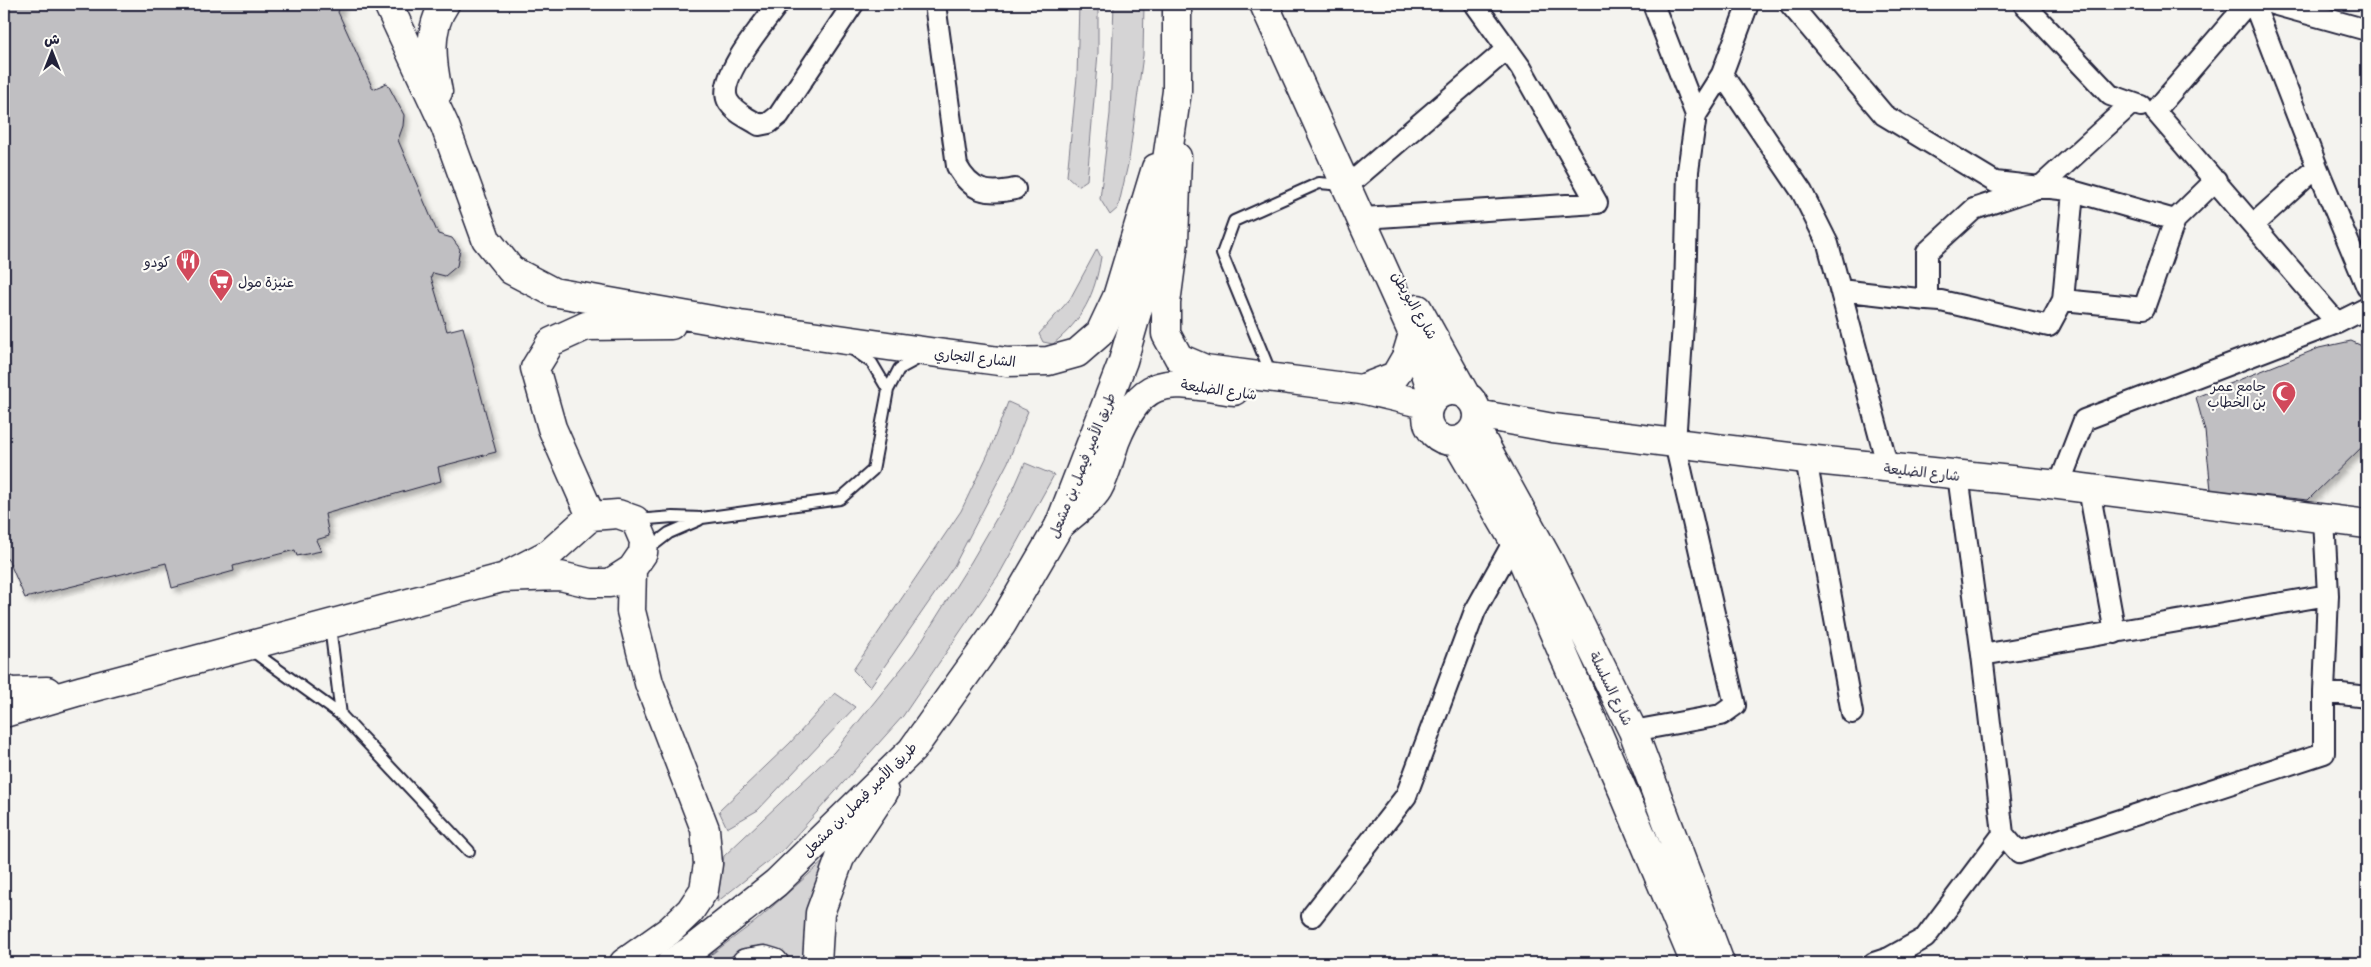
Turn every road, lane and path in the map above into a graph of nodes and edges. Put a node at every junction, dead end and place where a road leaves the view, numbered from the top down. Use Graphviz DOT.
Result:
graph roads {
  1 [pos="388,4"];
  2 [pos="445,4"];
  3 [pos="778,4"];
  4 [pos="853,4"];
  5 [pos="935,4"];
  6 [pos="1177,4"];
  7 [pos="1264,4"];
  8 [pos="1475,4"];
  9 [pos="1653,4"];
  10 [pos="1748,4"];
  11 [pos="2024,4"];
  12 [pos="2246,4"];
  13 [pos="2254,4"];
  14 [pos="2273,4"];
  15 [pos="1796,6"];
  16 [pos="2367,30"];
  17 [pos="1507,49"];
  18 [pos="1722,74"];
  19 [pos="1177,91"];
  20 [pos="2132,103"];
  21 [pos="2155,110"];
  22 [pos="1696,115"];
  23 [pos="445,126"];
  24 [pos="2317,167"];
  25 [pos="2216,180"];
  26 [pos="1347,186"];
  27 [pos="2040,187"];
  28 [pos="1015,189"];
  29 [pos="2073,192"];
  30 [pos="1362,218"];
  31 [pos="2174,220"];
  32 [pos="2254,224"];
  33 [pos="2367,286"];
  34 [pos="1840,290"];
  35 [pos="1927,300"];
  36 [pos="2063,300"];
  37 [pos="2367,308"];
  38 [pos="2337,322"];
  39 [pos="740,325"];
  40 [pos="1413,334"];
  41 [pos="836,339"];
  42 [pos="930,352"];
  43 [pos="1350,388"];
  44 [pos="888,390"];
  45 [pos="1429,407"];
  46 [pos="1468,419"];
  47 [pos="1675,443"];
  48 [pos="1806,459"];
  49 [pos="1888,468"];
  50 [pos="1958,475"];
  51 [pos="2059,485"];
  52 [pos="2089,489"];
  53 [pos="591,516"];
  54 [pos="702,518"];
  55 [pos="2324,519"];
  56 [pos="635,520"];
  57 [pos="2367,524"];
  58 [pos="1059,526"];
  59 [pos="1514,541"];
  60 [pos="638,561"];
  61 [pos="502,578"];
  62 [pos="2328,595"];
  63 [pos="329,624"];
  64 [pos="2115,633"];
  65 [pos="246,646"];
  66 [pos="1982,655"];
  67 [pos="4,690"];
  68 [pos="83,690"];
  69 [pos="2324,692"];
  70 [pos="2367,697"];
  71 [pos="4,713"];
  72 [pos="1852,713"];
  73 [pos="341,715"];
  74 [pos="1633,731"];
  75 [pos="912,750"];
  76 [pos="2003,834"];
  77 [pos="469,851"];
  78 [pos="1312,916"];
  79 [pos="624,963"];
  80 [pos="671,963"];
  81 [pos="746,963"];
  82 [pos="774,963"];
  83 [pos="817,963"];
  84 [pos="1694,963"];
  85 [pos="1720,963"];
  86 [pos="1874,963"];
  1 -- 23 [label="main road"];
  2 -- 23 [label="main road"];
  3 -- 4 [label="street"];
  5 -- 28 [label="street"];
  6 -- 19 [label="main road, طريق الأمير فيصل بن مشعل"];
  7 -- 26 [label="main road"];
  8 -- 17 [label="street"];
  9 -- 22 [label="street"];
  10 -- 18 [label="street"];
  11 -- 20 [label="street"];
  12 -- 21 [label="street"];
  13 -- 24 [label="street"];
  14 -- 16 [label="street"];
  15 -- 27 [label="street"];
  17 -- 26 [label="street"];
  17 -- 30 [label="street"];
  18 -- 22 [label="street"];
  18 -- 34 [label="street"];
  19 -- 42 [label="main road, الشارع التجاري"];
  19 -- 43 [label="main road"];
  19 -- 58 [label="main road, طريق الأمير فيصل بن مشعل"];
  20 -- 21 [label="street"];
  20 -- 27 [label="street"];
  21 -- 25 [label="street"];
  22 -- 47 [label="street"];
  23 -- 39 [label="main road"];
  24 -- 32 [label="street"];
  24 -- 33 [label="street"];
  25 -- 31 [label="street"];
  25 -- 32 [label="street"];
  26 -- 30 [label="main road"];
  26 -- 43 [label="lane"];
  27 -- 29 [label="street"];
  27 -- 35 [label="street"];
  29 -- 31 [label="street"];
  29 -- 36 [label="street"];
  30 -- 40 [label="main road"];
  30 -- 46 [label="main road, شارع البويطن"];
  31 -- 36 [label="street"];
  32 -- 38 [label="street"];
  34 -- 35 [label="street"];
  34 -- 49 [label="street"];
  35 -- 36 [label="street"];
  37 -- 38 [label="street"];
  38 -- 51 [label="street"];
  39 -- 41 [label="main road, الشارع التجاري"];
  39 -- 53 [label="main road"];
  40 -- 43 [label="main road"];
  40 -- 45 [label="main road"];
  41 -- 42 [label="main road, الشارع التجاري"];
  41 -- 44 [label="lane"];
  42 -- 44 [label="lane"];
  43 -- 45 [label="main road"];
  44 -- 54 [label="lane"];
  45 -- 46 [label="main road"];
  45 -- 46 [label="main road"];
  45 -- 58 [label="main road, شارع الضليعة"];
  46 -- 47 [label="main road, شارع الضليعة"];
  46 -- 59 [label="main road"];
  46 -- 74 [label="main road, شارع السلسلة"];
  47 -- 48 [label="main road, شارع الضليعة"];
  47 -- 74 [label="street"];
  48 -- 49 [label="main road, شارع الضليعة"];
  48 -- 72 [label="street"];
  49 -- 50 [label="main road, شارع الضليعة"];
  50 -- 51 [label="main road, شارع الضليعة"];
  50 -- 66 [label="street"];
  51 -- 52 [label="main road, شارع الضليعة"];
  52 -- 55 [label="main road, شارع الضليعة"];
  52 -- 64 [label="street"];
  53 -- 56 [label="main road"];
  53 -- 61 [label="main road"];
  54 -- 56 [label="lane"];
  54 -- 60 [label="lane"];
  55 -- 57 [label="main road, شارع الضليعة"];
  55 -- 62 [label="street"];
  56 -- 60 [label="main road"];
  58 -- 75 [label="main road, طريق الأمير فيصل بن مشعل"];
  59 -- 78 [label="street"];
  59 -- 84 [label="main road"];
  60 -- 61 [label="main road"];
  60 -- 79 [label="main road"];
  61 -- 63 [label="main road"];
  62 -- 64 [label="street"];
  62 -- 69 [label="street"];
  63 -- 65 [label="main road"];
  63 -- 73 [label="lane"];
  64 -- 66 [label="street"];
  65 -- 68 [label="main road"];
  65 -- 73 [label="lane"];
  66 -- 76 [label="street"];
  67 -- 68 [label="main road"];
  68 -- 71 [label="main road"];
  69 -- 70 [label="street"];
  69 -- 76 [label="street"];
  73 -- 77 [label="lane"];
  74 -- 85 [label="main road, شارع السلسلة"];
  75 -- 80 [label="main road, طريق الأمير فيصل بن مشعل"];
  75 -- 83 [label="main road"];
  76 -- 86 [label="street"];
  81 -- 82 [label="main road"];
}
